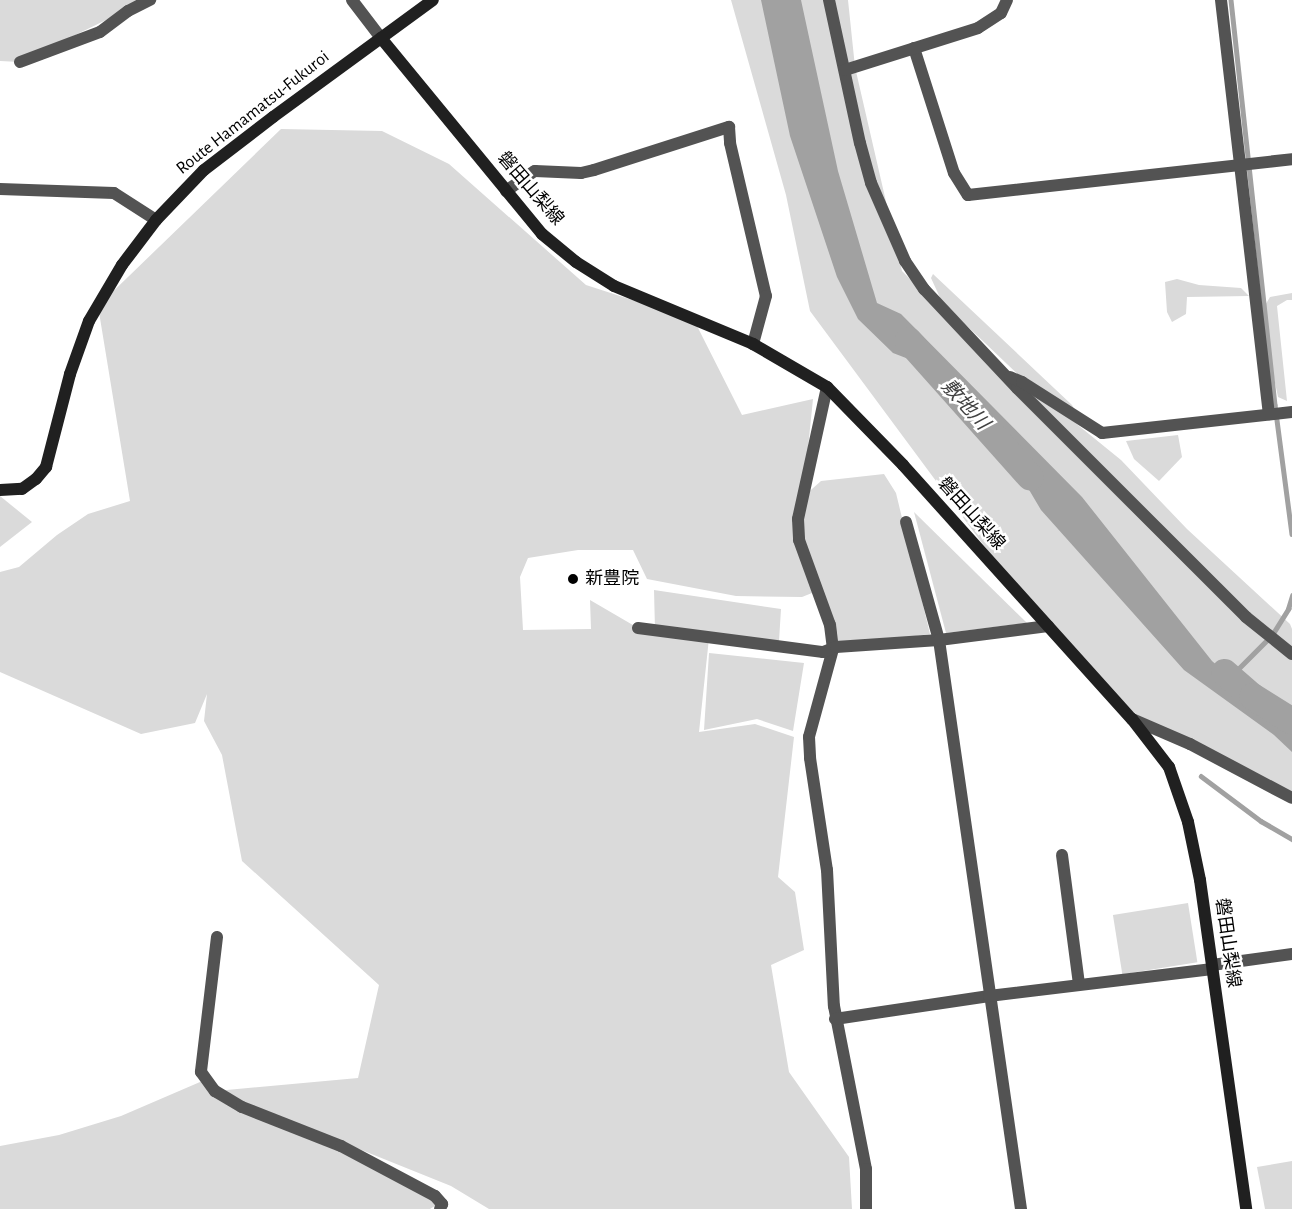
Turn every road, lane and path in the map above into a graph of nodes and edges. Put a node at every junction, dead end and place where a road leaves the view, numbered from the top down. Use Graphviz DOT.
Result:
graph roads {
  1 [pos="150,0"];
  2 [pos="352,0"];
  3 [pos="433,0"];
  4 [pos="829,0"];
  5 [pos="838,0"];
  6 [pos="1007,0"];
  7 [pos="1221,0"];
  8 [pos="835,30"];
  9 [pos="381,38"];
  10 [pos="914,48"];
  11 [pos="20,62"];
  12 [pos="845,70"];
  13 [pos="1292,159"];
  14 [pos="1241,164"];
  15 [pos="0,189"];
  16 [pos="506,190"];
  17 [pos="156,220"];
  18 [pos="753,344"];
  19 [pos="1009,377"];
  20 [pos="827,387"];
  21 [pos="1292,412"];
  22 [pos="1269,414"];
  23 [pos="0,490"];
  24 [pos="906,522"];
  25 [pos="1048,626"];
  26 [pos="638,628"];
  27 [pos="939,640"];
  28 [pos="833,650"];
  29 [pos="1292,654"];
  30 [pos="1132,719"];
  31 [pos="1292,798"];
  32 [pos="1062,855"];
  33 [pos="217,938"];
  34 [pos="1292,954"];
  35 [pos="1212,967"];
  36 [pos="1079,984"];
  37 [pos="989,996"];
  38 [pos="835,1019"];
  39 [pos="440,1209"];
  40 [pos="866,1209"];
  41 [pos="1022,1209"];
  42 [pos="1246,1209"];
  1 -- 11 [label="street"];
  2 -- 9 [label="street"];
  3 -- 9 [label="main road, Route Hamamatsu-Fukuroi"];
  4 -- 8 [label="street"];
  5 -- 8 [label="street"];
  6 -- 10 [label="street"];
  7 -- 14 [label="street"];
  8 -- 12 [label="street"];
  9 -- 16 [label="main road, 磐田山梨線"];
  9 -- 17 [label="main road, Route Hamamatsu-Fukuroi"];
  10 -- 12 [label="street"];
  10 -- 14 [label="street"];
  12 -- 19 [label="street"];
  13 -- 14 [label="street"];
  14 -- 22 [label="street"];
  15 -- 17 [label="street"];
  16 -- 18 [label="main road, 磐田山梨線"];
  16 -- 18 [label="street"];
  17 -- 23 [label="main road, Route Hamamatsu-Fukuroi"];
  18 -- 20 [label="main road, 磐田山梨線"];
  19 -- 22 [label="street"];
  19 -- 29 [label="street"];
  20 -- 25 [label="main road, 磐田山梨線"];
  20 -- 28 [label="street"];
  21 -- 22 [label="street"];
  24 -- 27 [label="street"];
  25 -- 27 [label="street"];
  25 -- 30 [label="main road, 磐田山梨線"];
  26 -- 28 [label="street"];
  27 -- 28 [label="street"];
  27 -- 37 [label="street"];
  28 -- 38 [label="street"];
  30 -- 31 [label="street"];
  30 -- 35 [label="main road, 磐田山梨線"];
  32 -- 36 [label="street"];
  33 -- 39 [label="street"];
  34 -- 35 [label="street"];
  35 -- 36 [label="street"];
  35 -- 42 [label="main road, 磐田山梨線"];
  36 -- 37 [label="street"];
  37 -- 38 [label="street"];
  37 -- 41 [label="street"];
  38 -- 40 [label="street"];
}
